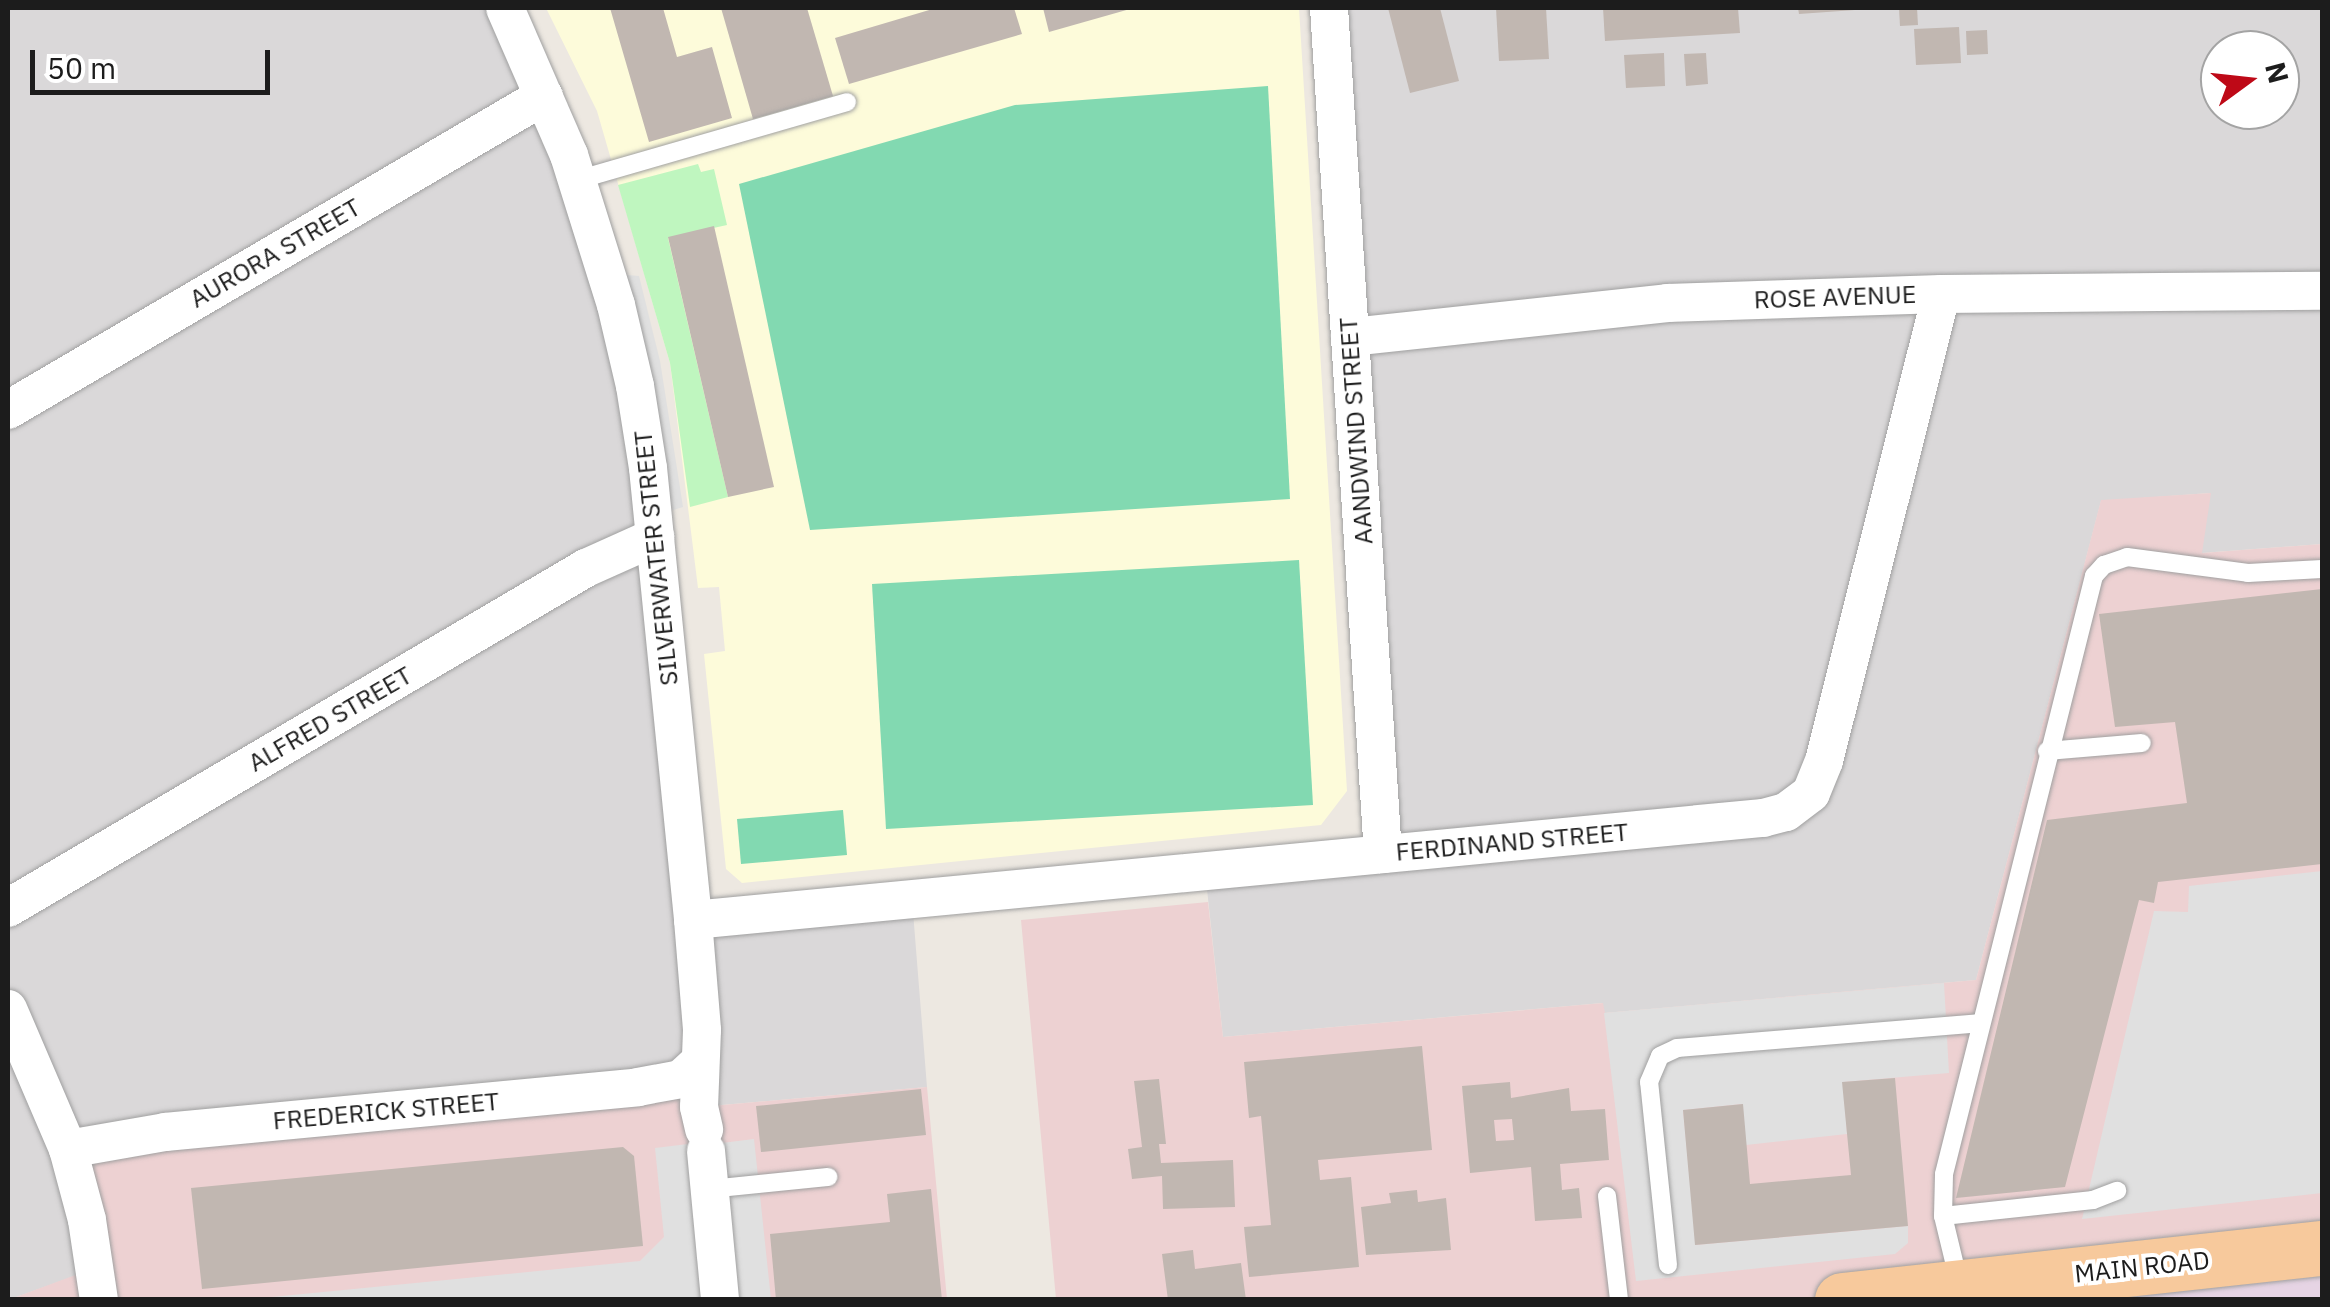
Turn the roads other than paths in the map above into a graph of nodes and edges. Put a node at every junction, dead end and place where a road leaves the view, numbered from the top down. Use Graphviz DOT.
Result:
graph roads {
  1 [pos="505,8"];
  2 [pos="1330,8"];
  3 [pos="544,96"];
  4 [pos="847,102"];
  5 [pos="577,180"];
  6 [pos="2322,291"];
  7 [pos="1942,294"];
  8 [pos="1350,337"];
  9 [pos="8,410"];
  10 [pos="656,537"];
  11 [pos="2322,570"];
  12 [pos="2142,743"];
  13 [pos="2048,751"];
  14 [pos="1383,854"];
  15 [pos="8,908"];
  16 [pos="693,920"];
  17 [pos="8,1009"];
  18 [pos="1979,1023"];
  19 [pos="698,1063"];
  20 [pos="68,1149"];
  21 [pos="828,1177"];
  22 [pos="710,1190"];
  23 [pos="2117,1191"];
  24 [pos="1608,1196"];
  25 [pos="1943,1216"];
  26 [pos="2322,1223"];
  27 [pos="2322,1248"];
  28 [pos="2234,1258"];
  29 [pos="1668,1265"];
  30 [pos="1960,1287"];
  31 [pos="100,1300"];
  32 [pos="720,1300"];
  33 [pos="1620,1300"];
  34 [pos="1842,1300"];
  1 -- 3 [label="street, SILVERWATER STREET"];
  2 -- 8 [label="street, AANDWIND STREET"];
  3 -- 5 [label="street, SILVERWATER STREET"];
  3 -- 9 [label="street, AURORA STREET"];
  4 -- 5 [label="lane"];
  5 -- 10 [label="street, SILVERWATER STREET"];
  6 -- 7 [label="street, ROSE AVENUE"];
  7 -- 8 [label="street, ROSE AVENUE"];
  7 -- 14 [label="street, FERDINAND STREET"];
  8 -- 14 [label="street, AANDWIND STREET"];
  10 -- 15 [label="street, ALFRED STREET"];
  10 -- 16 [label="street, SILVERWATER STREET"];
  11 -- 13 [label="lane"];
  12 -- 13 [label="lane"];
  13 -- 18 [label="lane"];
  14 -- 16 [label="street, FERDINAND STREET"];
  16 -- 19 [label="street, SILVERWATER STREET"];
  17 -- 20 [label="street"];
  18 -- 25 [label="lane"];
  18 -- 29 [label="lane"];
  19 -- 20 [label="street, FREDERICK STREET"];
  19 -- 22 [label="street, SILVERWATER STREET"];
  20 -- 31 [label="street"];
  21 -- 22 [label="lane"];
  22 -- 32 [label="street, SILVERWATER STREET"];
  23 -- 25 [label="lane"];
  24 -- 33 [label="lane"];
  25 -- 30 [label="lane"];
  26 -- 28 [label="main road"];
  27 -- 28 [label="main road, MAIN ROAD"];
  28 -- 30 [label="main road, MAIN ROAD"];
  30 -- 34 [label="main road, MAIN ROAD"];
}
